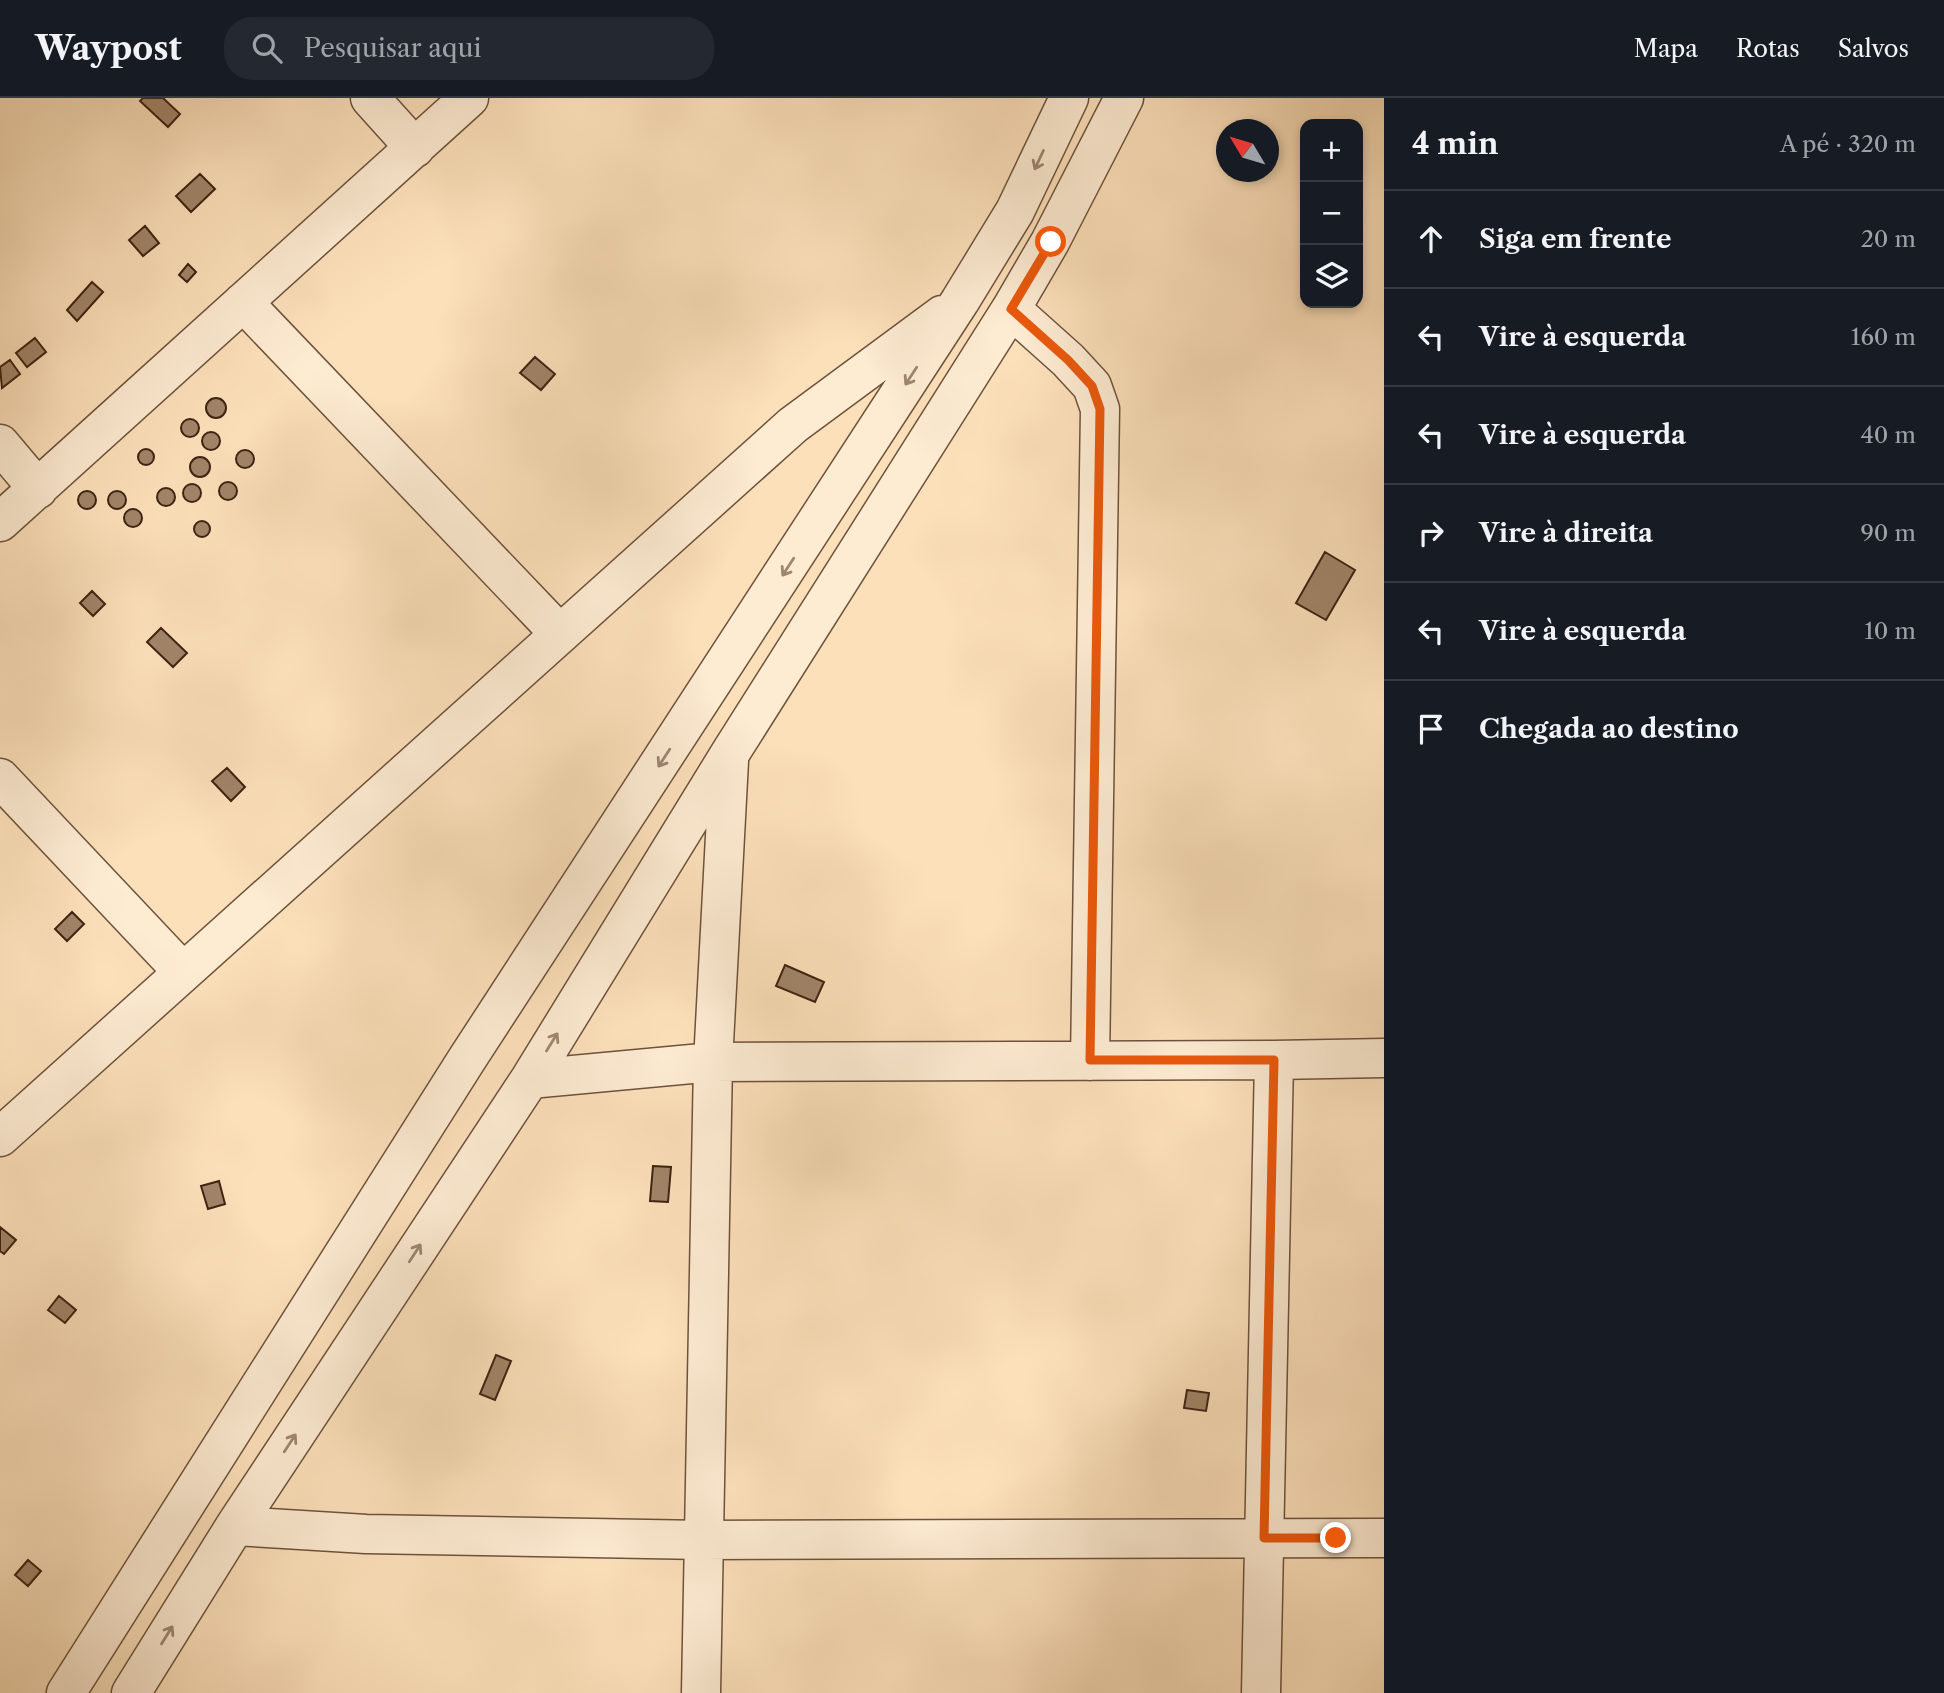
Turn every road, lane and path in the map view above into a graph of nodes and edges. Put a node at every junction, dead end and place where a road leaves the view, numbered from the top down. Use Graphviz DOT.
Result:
graph roads {
  1 [pos="370,98"];
  2 [pos="469,98"];
  3 [pos="1069,98"];
  4 [pos="1124,98"];
  5 [pos="415,148"];
  6 [pos="960,301"];
  7 [pos="243,302"];
  8 [pos="1011,309"];
  9 [pos="0,444"];
  10 [pos="38,488"];
  11 [pos="0,522"];
  12 [pos="559,633"];
  13 [pos="729,755"];
  14 [pos="0,778"];
  15 [pos="183,972"];
  16 [pos="1384,1058"];
  17 [pos="1090,1060"];
  18 [pos="1274,1060"];
  19 [pos="713,1062"];
  20 [pos="530,1079"];
  21 [pos="0,1137"];
  22 [pos="235,1526"];
  23 [pos="1264,1538"];
  24 [pos="1384,1538"];
  25 [pos="703,1540"];
  26 [pos="66,1693"];
  27 [pos="131,1693"];
  28 [pos="701,1693"];
  29 [pos="1261,1693"];
  1 -- 5 [label="street"];
  2 -- 5 [label="street"];
  3 -- 6 [label="street, one-way"];
  4 -- 8 [label="street"];
  5 -- 7 [label="street"];
  6 -- 12 [label="street"];
  6 -- 26 [label="street, one-way"];
  7 -- 10 [label="street"];
  7 -- 12 [label="street"];
  8 -- 13 [label="street"];
  8 -- 17 [label="street"];
  9 -- 10 [label="street"];
  10 -- 11 [label="street"];
  12 -- 15 [label="street"];
  13 -- 19 [label="street"];
  20 -- 13 [label="street, one-way"];
  14 -- 15 [label="street"];
  15 -- 21 [label="street"];
  16 -- 18 [label="street"];
  17 -- 18 [label="street"];
  17 -- 19 [label="street"];
  18 -- 23 [label="street"];
  19 -- 20 [label="street"];
  19 -- 25 [label="street"];
  22 -- 20 [label="street, one-way"];
  22 -- 25 [label="street"];
  27 -- 22 [label="street, one-way"];
  23 -- 24 [label="street"];
  23 -- 25 [label="street"];
  23 -- 29 [label="street"];
  25 -- 28 [label="street"];
}
